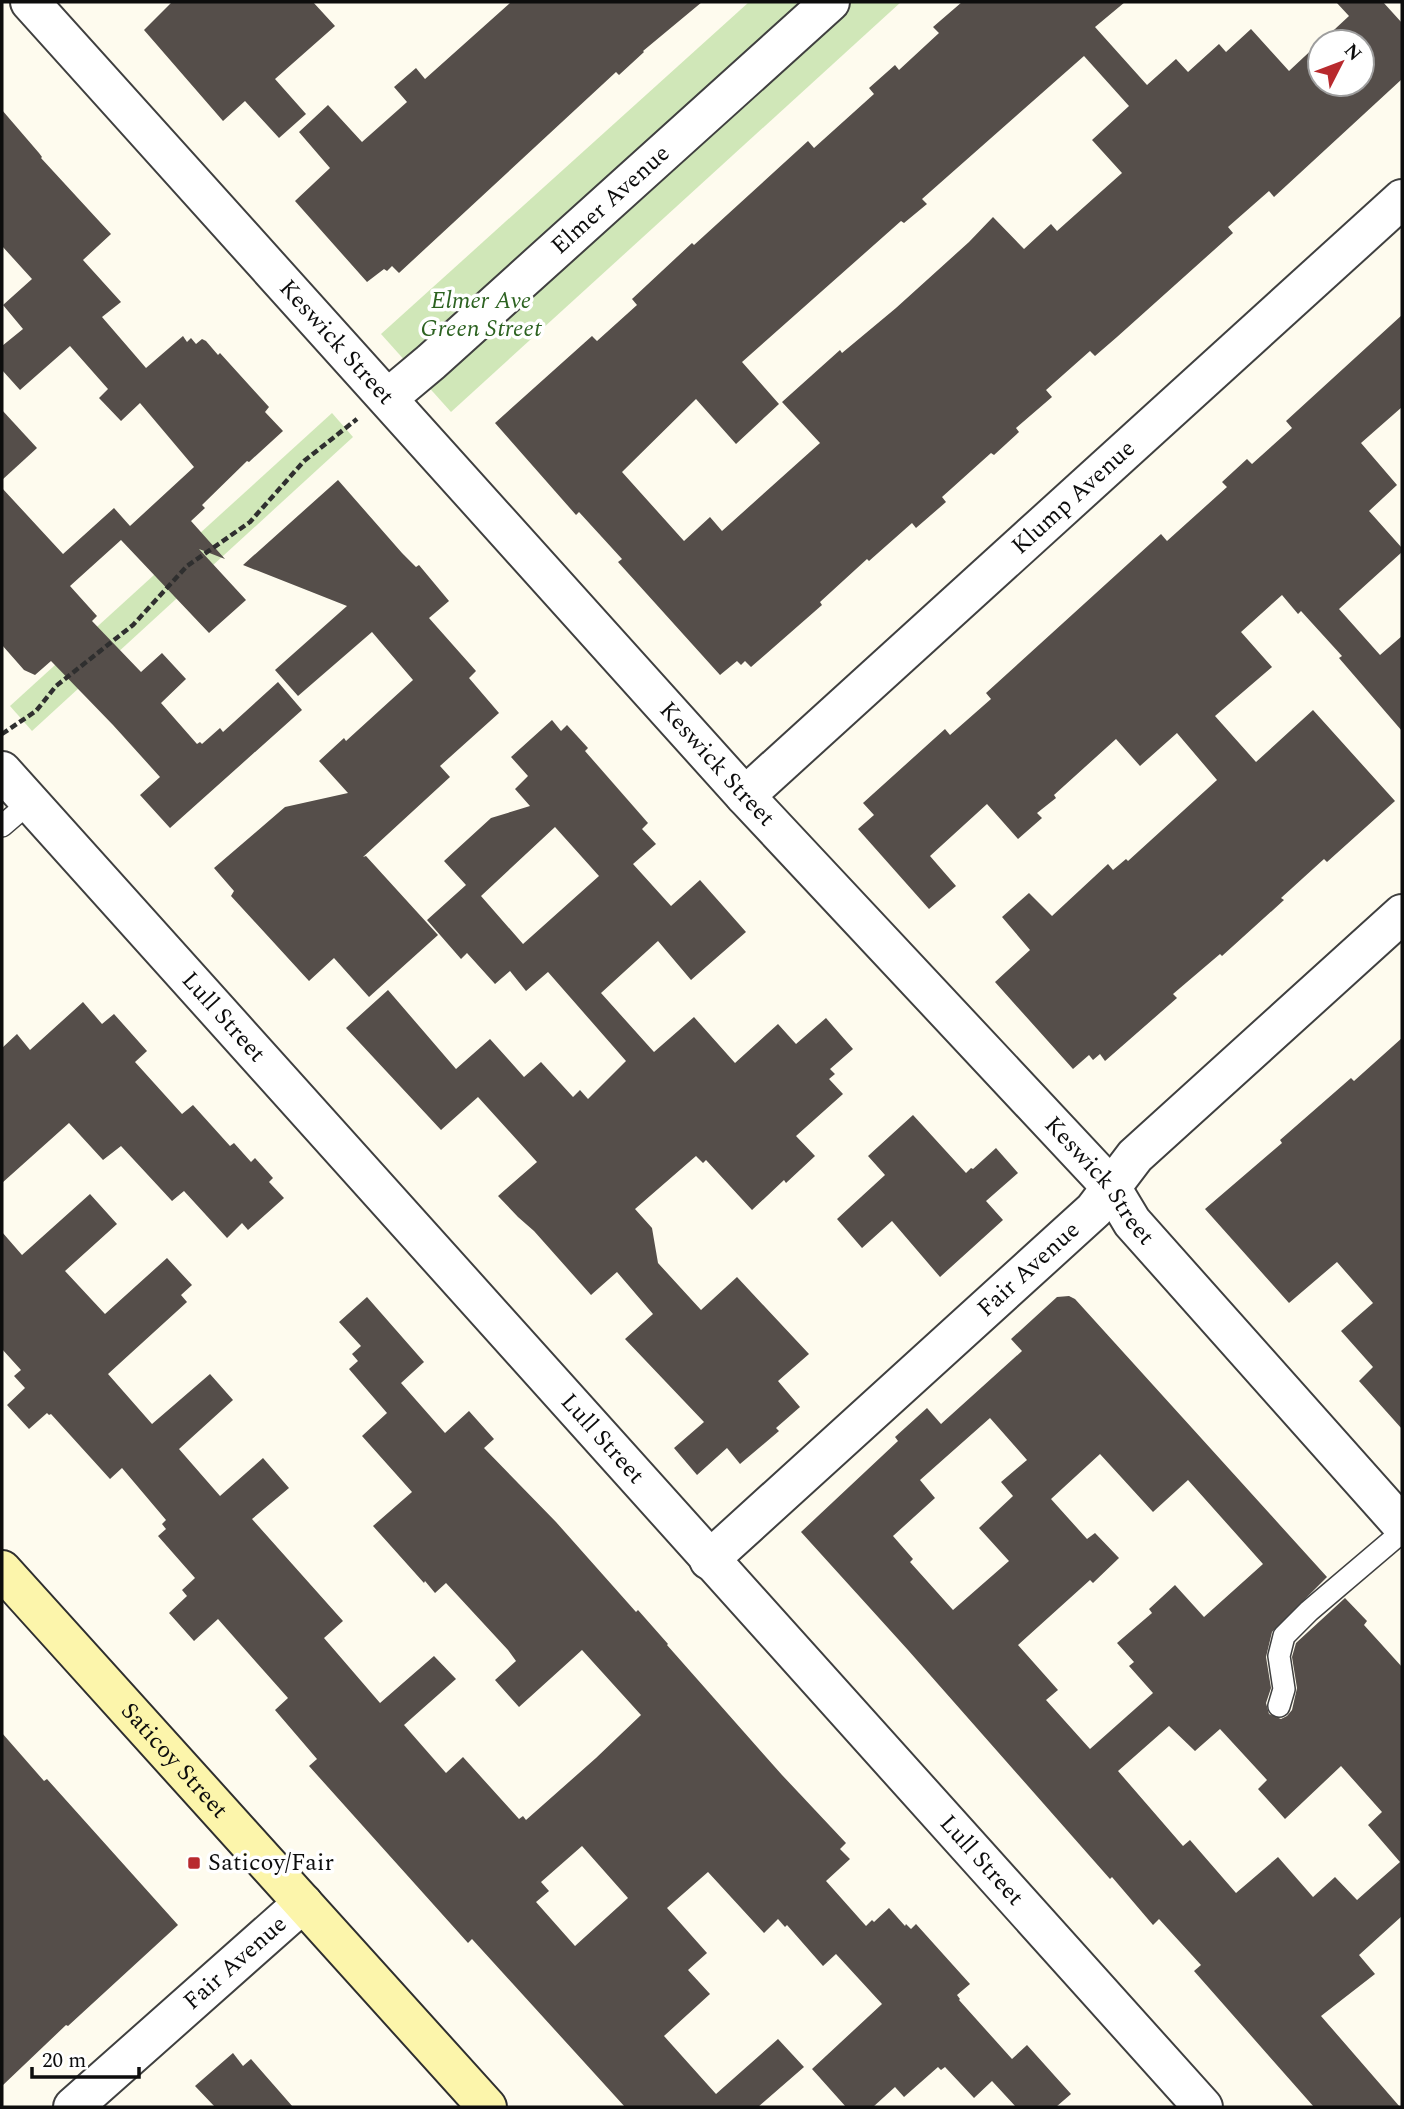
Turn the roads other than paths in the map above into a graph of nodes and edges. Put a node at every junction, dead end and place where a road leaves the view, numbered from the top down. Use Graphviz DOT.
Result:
graph roads {
  1 [pos="830,2"];
  2 [pos="35,3"];
  3 [pos="1402,199"];
  4 [pos="388,398"];
  5 [pos="2,771"];
  6 [pos="745,796"];
  7 [pos="16,814"];
  8 [pos="1402,914"];
  9 [pos="1111,1187"];
  10 [pos="1402,1525"];
  11 [pos="1402,1532"];
  12 [pos="709,1560"];
  13 [pos="2,1570"];
  14 [pos="1279,1706"];
  15 [pos="303,1903"];
  16 [pos="73,2107"];
  17 [pos="487,2107"];
  18 [pos="1203,2107"];
  1 -- 4 [label="street, Elmer Avenue"];
  2 -- 4 [label="street, Keswick Street"];
  3 -- 6 [label="street, Klump Avenue"];
  4 -- 6 [label="street, Keswick Street"];
  5 -- 7 [label="street, Lull Street"];
  6 -- 9 [label="street, Keswick Street"];
  7 -- 12 [label="street, Lull Street"];
  8 -- 9 [label="street, Fair Avenue"];
  9 -- 10 [label="street, Keswick Street"];
  9 -- 12 [label="street, Fair Avenue"];
  11 -- 14 [label="lane"];
  12 -- 18 [label="street, Lull Street"];
  13 -- 15 [label="main road, Saticoy Street"];
  15 -- 16 [label="street, Fair Avenue"];
  15 -- 17 [label="main road, Saticoy Street"];
}
